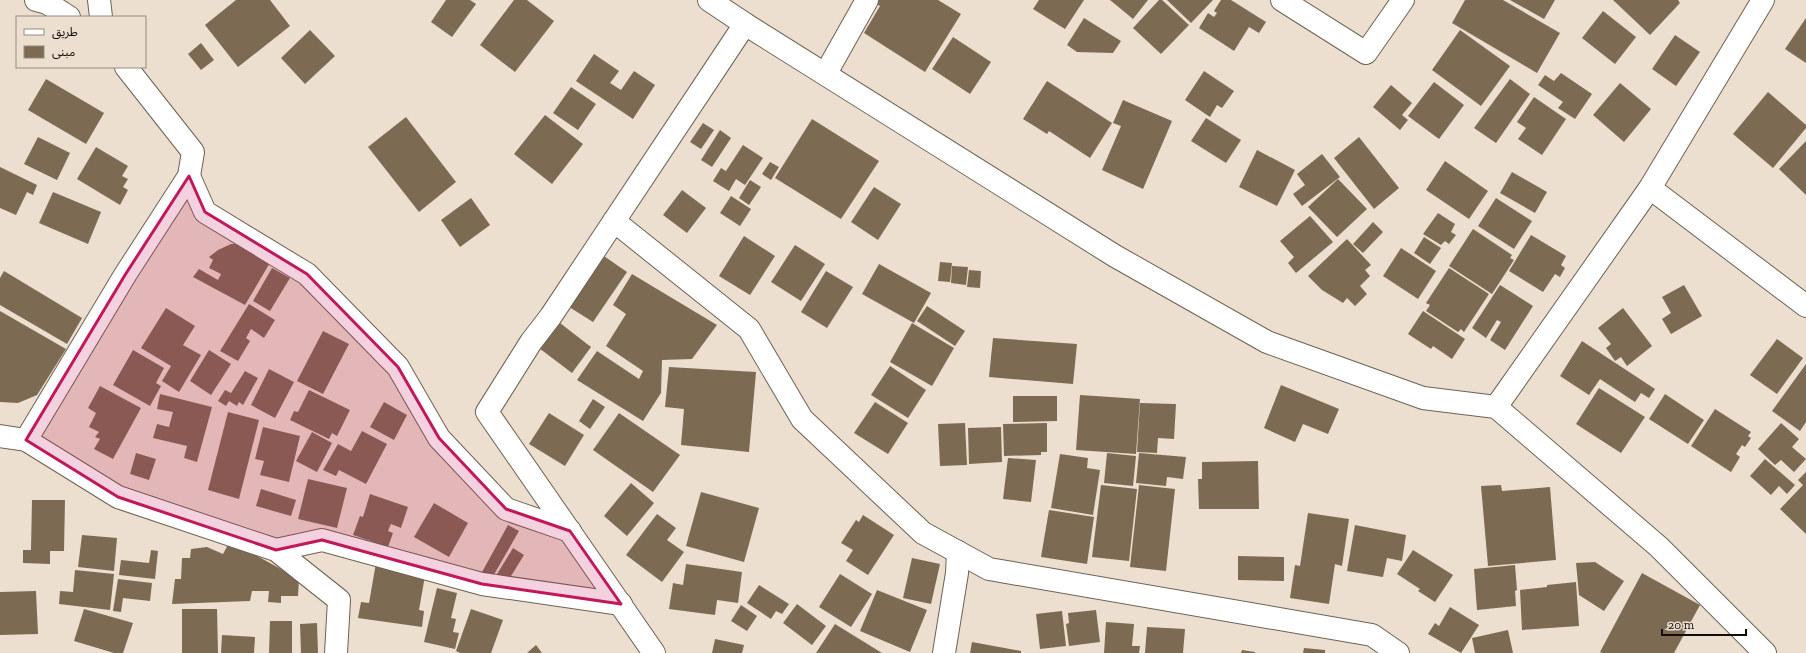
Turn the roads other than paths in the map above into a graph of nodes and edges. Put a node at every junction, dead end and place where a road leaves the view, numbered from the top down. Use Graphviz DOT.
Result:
graph roads {
  1 [pos="36,0"];
  2 [pos="99,0"];
  3 [pos="710,0"];
  4 [pos="867,0"];
  5 [pos="1282,0"];
  6 [pos="1404,0"];
  7 [pos="1763,0"];
  8 [pos="67,16"];
  9 [pos="101,16"];
  10 [pos="745,24"];
  11 [pos="127,68"];
  12 [pos="826,73"];
  13 [pos="189,176"];
  14 [pos="1650,188"];
  15 [pos="614,221"];
  16 [pos="1806,306"];
  17 [pos="1496,407"];
  18 [pos="0,436"];
  19 [pos="26,440"];
  20 [pos="570,531"];
  21 [pos="276,550"];
  22 [pos="958,552"];
  23 [pos="621,604"];
  24 [pos="336,653"];
  25 [pos="654,653"];
  26 [pos="944,653"];
  27 [pos="1398,653"];
  28 [pos="1765,653"];
  1 -- 8 [label="street"];
  2 -- 9 [label="street"];
  3 -- 10 [label="street"];
  4 -- 12 [label="street"];
  5 -- 6 [label="street"];
  7 -- 14 [label="street"];
  10 -- 12 [label="street"];
  10 -- 15 [label="street"];
  11 -- 13 [label="street"];
  12 -- 17 [label="street"];
  13 -- 19 [label="street"];
  13 -- 20 [label="street"];
  14 -- 16 [label="street"];
  14 -- 17 [label="street"];
  15 -- 20 [label="street"];
  15 -- 22 [label="street"];
  17 -- 28 [label="street"];
  18 -- 19 [label="street"];
  19 -- 21 [label="street"];
  20 -- 23 [label="street"];
  21 -- 23 [label="street"];
  21 -- 24 [label="street"];
  22 -- 26 [label="street"];
  22 -- 27 [label="street"];
  23 -- 25 [label="street"];
}
